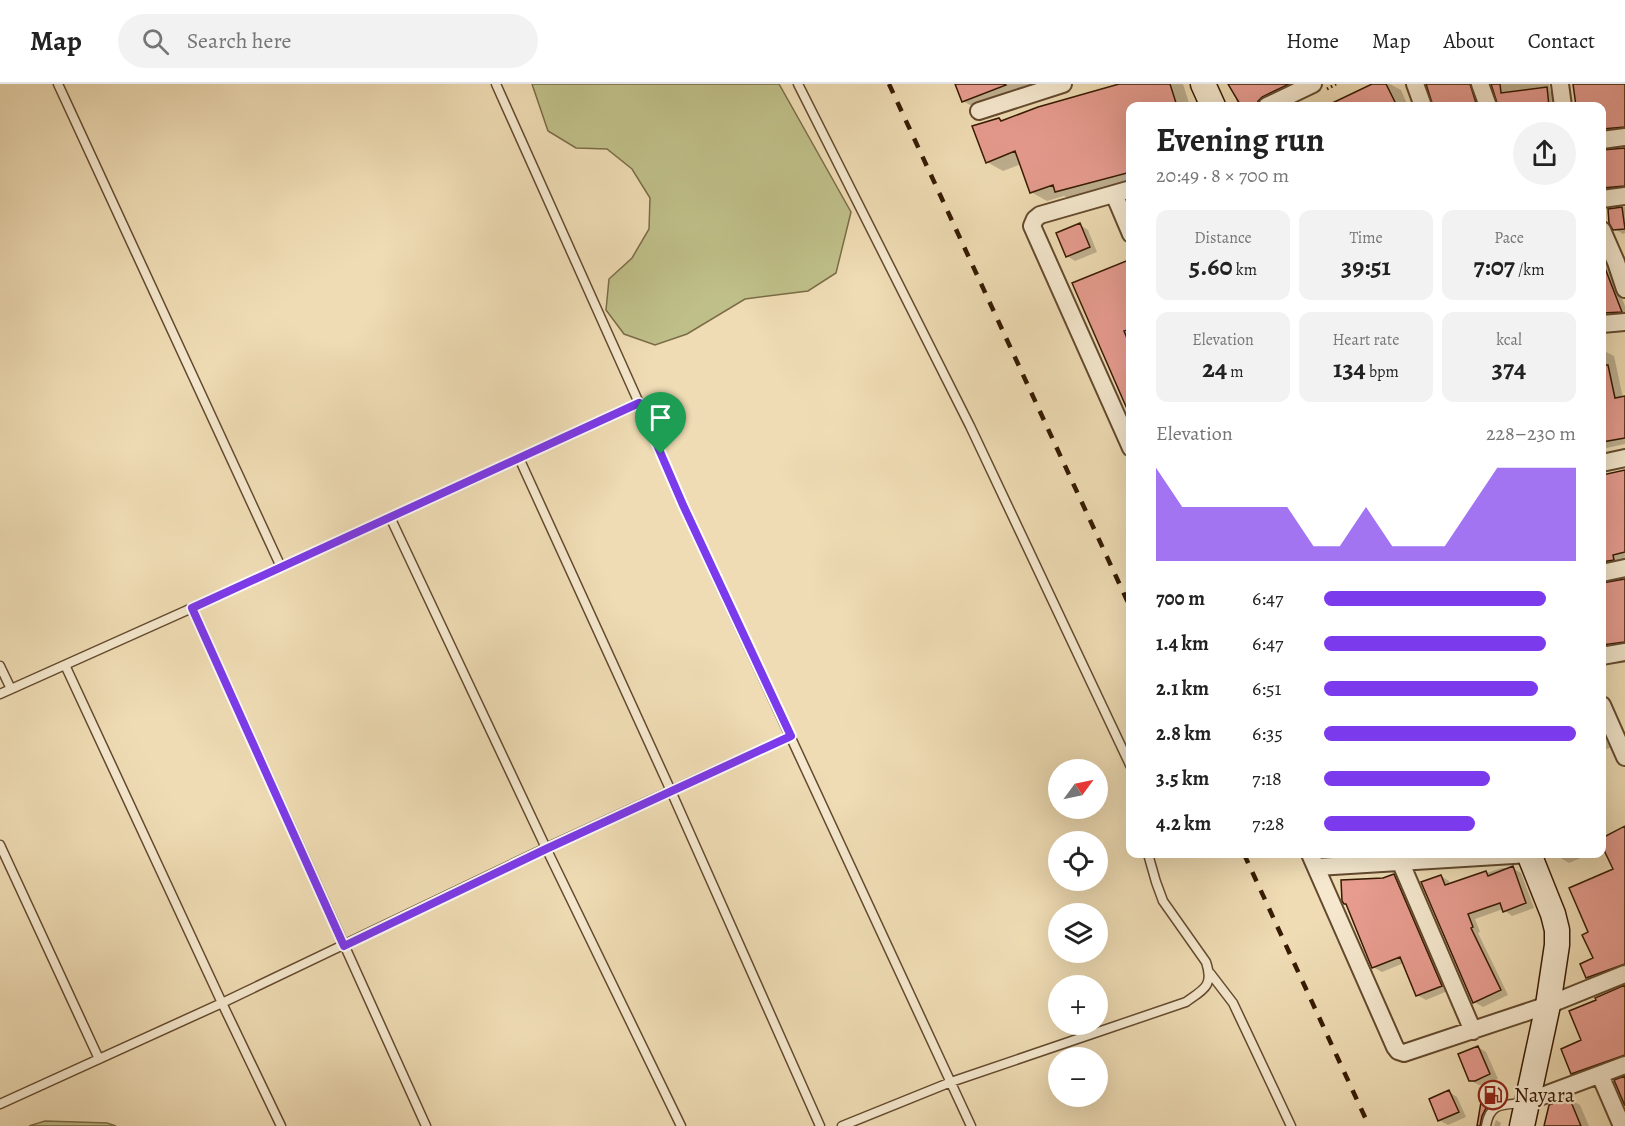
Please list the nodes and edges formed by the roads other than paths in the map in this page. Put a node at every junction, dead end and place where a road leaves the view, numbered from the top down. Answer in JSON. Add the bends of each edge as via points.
{"nodes":[{"id":1,"x":58,"y":84,"type":"edge"},
{"id":2,"x":496,"y":84,"type":"edge"},
{"id":3,"x":798,"y":84,"type":"edge"},
{"id":4,"x":1063,"y":84,"type":"edge"},
{"id":5,"x":1203,"y":84,"type":"edge"},
{"id":6,"x":1313,"y":84,"type":"edge"},
{"id":7,"x":1415,"y":84,"type":"edge"},
{"id":8,"x":1480,"y":84,"type":"edge"},
{"id":9,"x":1560,"y":84,"type":"edge"},
{"id":10,"x":1211,"y":102,"type":"edge"},
{"id":11,"x":1275,"y":102,"type":"edge"},
{"id":12,"x":1422,"y":102,"type":"edge"},
{"id":13,"x":1487,"y":102,"type":"edge"},
{"id":14,"x":1562,"y":102,"type":"edge"},
{"id":15,"x":979,"y":111,"type":"dead end"},
{"id":16,"x":1625,"y":137,"type":"edge"},
{"id":17,"x":1606,"y":139,"type":"edge"},
{"id":18,"x":1126,"y":190,"type":"edge"},
{"id":19,"x":1114,"y":194,"type":"junction"},
{"id":20,"x":1625,"y":196,"type":"edge"},
{"id":21,"x":1606,"y":198,"type":"edge"},
{"id":22,"x":1126,"y":222,"type":"edge"},
{"id":23,"x":1606,"y":238,"type":"edge"},
{"id":24,"x":1620,"y":261,"type":"edge"},
{"id":25,"x":1625,"y":289,"type":"edge"},
{"id":26,"x":1625,"y":322,"type":"edge"},
{"id":27,"x":1606,"y":324,"type":"edge"},
{"id":28,"x":639,"y":403,"type":"junction"},
{"id":29,"x":1125,"y":418,"type":"edge"},
{"id":30,"x":519,"y":458,"type":"junction"},
{"id":31,"x":1625,"y":458,"type":"edge"},
{"id":32,"x":1606,"y":462,"type":"edge"},
{"id":33,"x":390,"y":517,"type":"junction"},
{"id":34,"x":281,"y":567,"type":"junction"},
{"id":35,"x":1625,"y":568,"type":"edge"},
{"id":36,"x":1606,"y":572,"type":"edge"},
{"id":37,"x":192,"y":608,"type":"junction"},
{"id":38,"x":1625,"y":652,"type":"edge"},
{"id":39,"x":1606,"y":655,"type":"edge"},
{"id":40,"x":65,"y":665,"type":"junction"},
{"id":41,"x":0,"y":666,"type":"edge"},
{"id":42,"x":11,"y":689,"type":"junction"},
{"id":43,"x":0,"y":694,"type":"edge"},
{"id":44,"x":1606,"y":714,"type":"edge"},
{"id":45,"x":791,"y":736,"type":"junction"},
{"id":46,"x":1126,"y":756,"type":"edge"},
{"id":47,"x":1625,"y":758,"type":"edge"},
{"id":48,"x":671,"y":791,"type":"junction"},
{"id":49,"x":0,"y":845,"type":"edge"},
{"id":50,"x":546,"y":849,"type":"junction"},
{"id":51,"x":1149,"y":858,"type":"edge"},
{"id":52,"x":1399,"y":858,"type":"edge"},
{"id":53,"x":1531,"y":858,"type":"edge"},
{"id":54,"x":1314,"y":860,"type":"edge"},
{"id":55,"x":344,"y":946,"type":"junction"},
{"id":56,"x":1210,"y":973,"type":"junction"},
{"id":57,"x":1625,"y":974,"type":"edge"},
{"id":58,"x":222,"y":1003,"type":"junction"},
{"id":59,"x":1548,"y":1005,"type":"junction"},
{"id":60,"x":1473,"y":1031,"type":"junction"},
{"id":61,"x":99,"y":1059,"type":"junction"},
{"id":62,"x":1625,"y":1065,"type":"edge"},
{"id":63,"x":1600,"y":1075,"type":"junction"},
{"id":64,"x":951,"y":1082,"type":"junction"},
{"id":65,"x":1526,"y":1102,"type":"junction"},
{"id":66,"x":0,"y":1104,"type":"edge"},
{"id":67,"x":281,"y":1126,"type":"edge"},
{"id":68,"x":426,"y":1126,"type":"edge"},
{"id":69,"x":681,"y":1126,"type":"edge"},
{"id":70,"x":820,"y":1126,"type":"edge"},
{"id":71,"x":842,"y":1126,"type":"edge"},
{"id":72,"x":971,"y":1126,"type":"edge"},
{"id":73,"x":1291,"y":1126,"type":"edge"},
{"id":74,"x":1486,"y":1126,"type":"edge"},
{"id":75,"x":1522,"y":1126,"type":"edge"},
{"id":76,"x":1622,"y":1126,"type":"edge"}],
"edges":[{"from":1,"to":34,"type":"lane"},
{"from":2,"to":28,"type":"lane"},
{"from":3,"to":46,"type":"lane","via":[[970,426]]},
{"from":4,"to":15,"type":"street"},
{"from":5,"to":10,"type":"main road"},
{"from":6,"to":11,"type":"street"},
{"from":7,"to":12,"type":"street"},
{"from":8,"to":13,"type":"street"},
{"from":9,"to":14,"type":"street"},
{"from":16,"to":17,"type":"street"},
{"from":18,"to":19,"type":"street"},
{"from":19,"to":22,"type":"street"},
{"from":19,"to":29,"type":"street","via":[[1040,215],[1032,226]]},
{"from":20,"to":21,"type":"street"},
{"from":23,"to":24,"type":"street"},
{"from":24,"to":25,"type":"street"},
{"from":26,"to":27,"type":"street"},
{"from":28,"to":30,"type":"lane"},
{"from":28,"to":45,"type":"lane"},
{"from":30,"to":33,"type":"lane"},
{"from":30,"to":48,"type":"lane"},
{"from":31,"to":32,"type":"street"},
{"from":33,"to":34,"type":"lane"},
{"from":33,"to":50,"type":"lane"},
{"from":34,"to":37,"type":"lane"},
{"from":35,"to":36,"type":"street"},
{"from":37,"to":40,"type":"lane"},
{"from":37,"to":55,"type":"lane"},
{"from":38,"to":39,"type":"street"},
{"from":40,"to":42,"type":"lane"},
{"from":40,"to":58,"type":"lane"},
{"from":41,"to":42,"type":"lane"},
{"from":42,"to":43,"type":"lane"},
{"from":44,"to":47,"type":"street"},
{"from":45,"to":48,"type":"lane"},
{"from":45,"to":64,"type":"lane"},
{"from":48,"to":50,"type":"lane"},
{"from":48,"to":70,"type":"lane"},
{"from":49,"to":61,"type":"lane"},
{"from":50,"to":55,"type":"lane"},
{"from":50,"to":69,"type":"lane"},
{"from":51,"to":56,"type":"lane","via":[[1163,901]]},
{"from":52,"to":54,"type":"street"},
{"from":52,"to":60,"type":"street"},
{"from":53,"to":59,"type":"main road","via":[[1557,930]]},
{"from":54,"to":60,"type":"street","via":[[1398,1051],[1404,1053]]},
{"from":55,"to":58,"type":"lane"},
{"from":55,"to":68,"type":"lane"},
{"from":56,"to":64,"type":"lane","via":[[1206,987],[1186,1002]]},
{"from":56,"to":73,"type":"lane","via":[[1233,1004]]},
{"from":57,"to":59,"type":"street"},
{"from":58,"to":61,"type":"lane"},
{"from":58,"to":67,"type":"lane"},
{"from":59,"to":60,"type":"street"},
{"from":59,"to":65,"type":"main road"},
{"from":61,"to":66,"type":"lane"},
{"from":62,"to":63,"type":"street"},
{"from":63,"to":65,"type":"street"},
{"from":63,"to":76,"type":"street"},
{"from":64,"to":71,"type":"lane"},
{"from":64,"to":72,"type":"lane"},
{"from":65,"to":74,"type":"lane","via":[[1492,1108]]},
{"from":65,"to":75,"type":"main road"}]}
